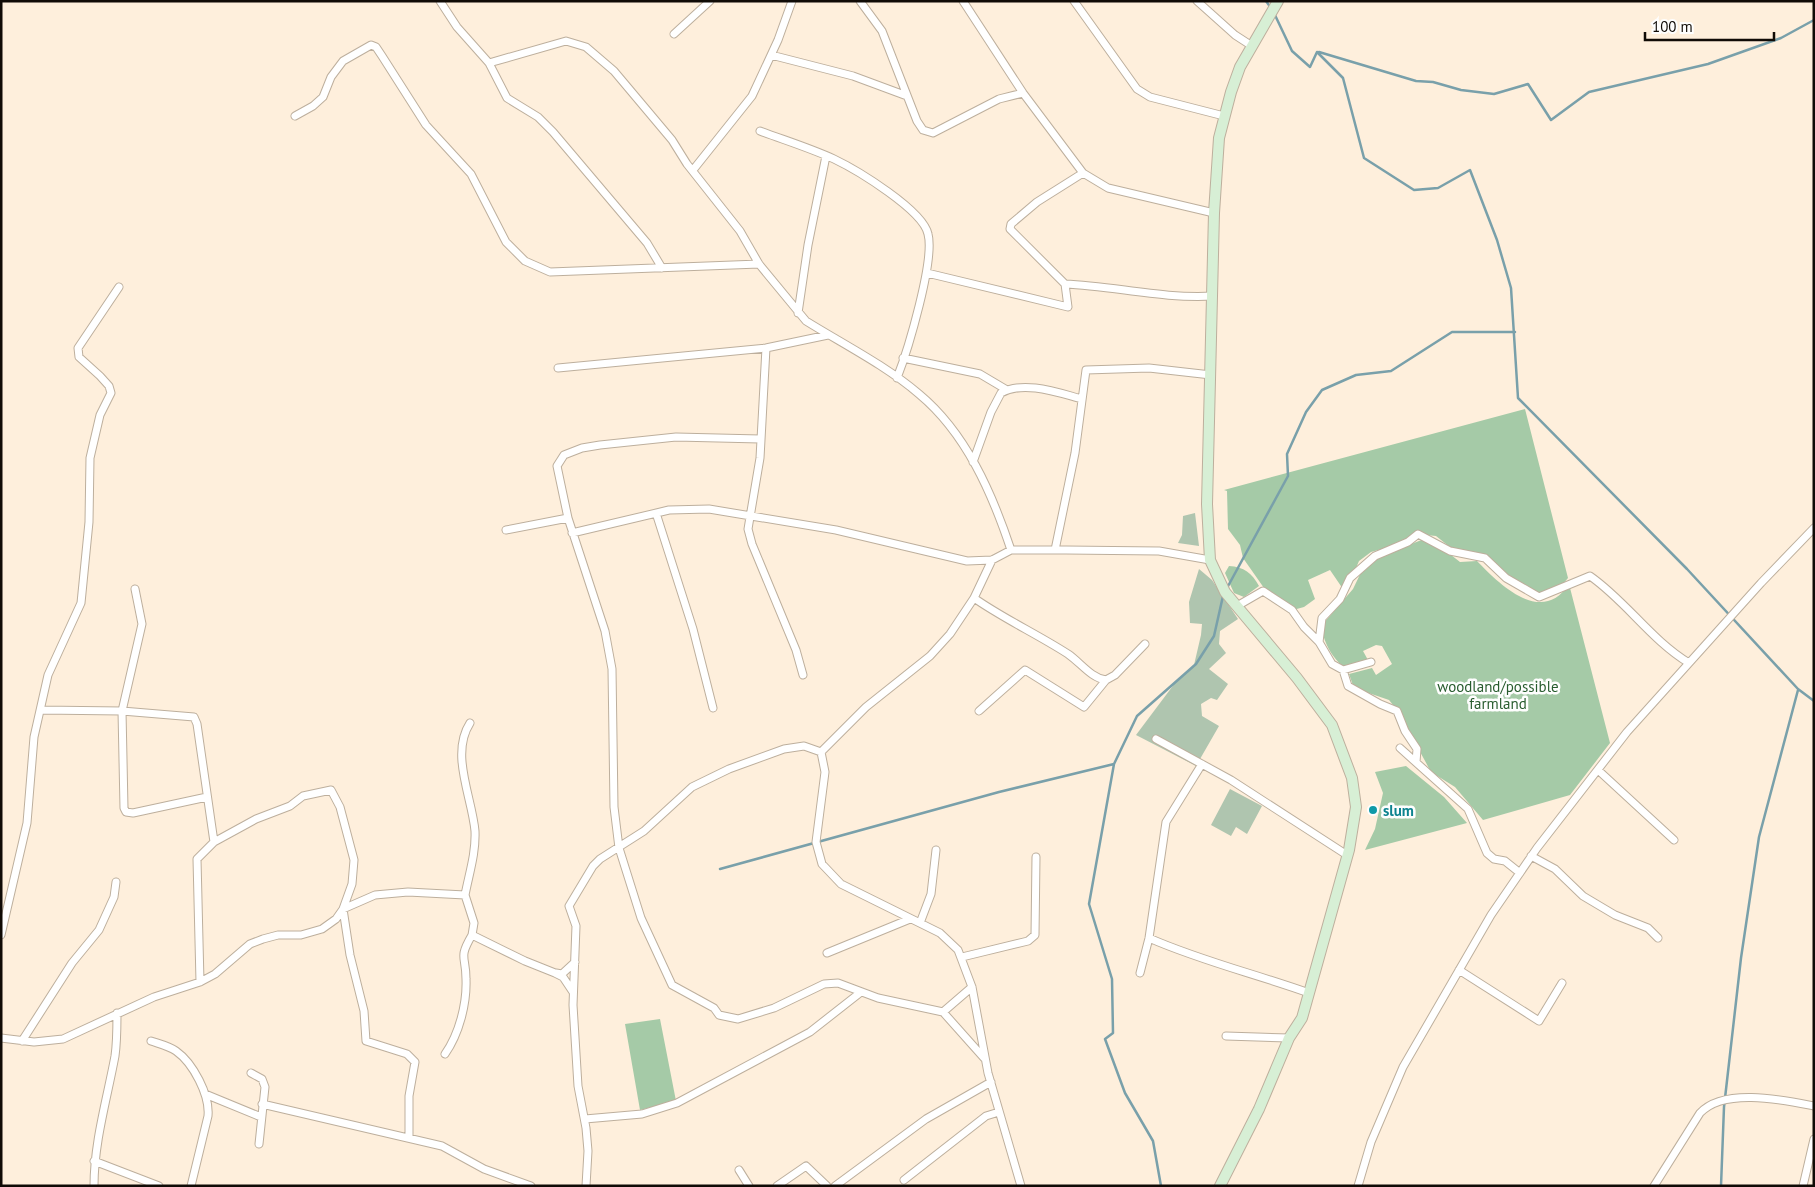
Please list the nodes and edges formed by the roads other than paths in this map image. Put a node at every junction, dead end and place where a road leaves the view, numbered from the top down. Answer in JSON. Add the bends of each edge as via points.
{"nodes":[{"id":1,"x":440,"y":1,"type":"edge"},
{"id":2,"x":710,"y":1,"type":"edge"},
{"id":3,"x":792,"y":1,"type":"edge"},
{"id":4,"x":860,"y":1,"type":"edge"},
{"id":5,"x":962,"y":1,"type":"edge"},
{"id":6,"x":1074,"y":1,"type":"edge"},
{"id":7,"x":1197,"y":1,"type":"edge"},
{"id":8,"x":1278,"y":1,"type":"edge"},
{"id":9,"x":674,"y":34,"type":"dead end"},
{"id":10,"x":1252,"y":46,"type":"junction"},
{"id":11,"x":771,"y":55,"type":"junction"},
{"id":12,"x":489,"y":63,"type":"junction"},
{"id":13,"x":1023,"y":93,"type":"junction"},
{"id":14,"x":907,"y":96,"type":"junction"},
{"id":15,"x":295,"y":116,"type":"dead end"},
{"id":16,"x":1224,"y":116,"type":"junction"},
{"id":17,"x":760,"y":131,"type":"dead end"},
{"id":18,"x":826,"y":156,"type":"junction"},
{"id":19,"x":693,"y":170,"type":"junction"},
{"id":20,"x":1083,"y":173,"type":"junction"},
{"id":21,"x":1214,"y":213,"type":"junction"},
{"id":22,"x":759,"y":264,"type":"junction"},
{"id":23,"x":662,"y":268,"type":"junction"},
{"id":24,"x":927,"y":273,"type":"junction"},
{"id":25,"x":1065,"y":284,"type":"junction"},
{"id":26,"x":119,"y":287,"type":"dead end"},
{"id":27,"x":1213,"y":296,"type":"junction"},
{"id":28,"x":798,"y":313,"type":"junction"},
{"id":29,"x":828,"y":335,"type":"junction"},
{"id":30,"x":766,"y":348,"type":"junction"},
{"id":31,"x":903,"y":358,"type":"junction"},
{"id":32,"x":558,"y":368,"type":"dead end"},
{"id":33,"x":1211,"y":375,"type":"junction"},
{"id":34,"x":897,"y":378,"type":"junction"},
{"id":35,"x":1007,"y":390,"type":"junction"},
{"id":36,"x":1082,"y":399,"type":"junction"},
{"id":37,"x":760,"y":439,"type":"junction"},
{"id":38,"x":973,"y":462,"type":"junction"},
{"id":39,"x":656,"y":512,"type":"junction"},
{"id":40,"x":750,"y":516,"type":"junction"},
{"id":41,"x":568,"y":518,"type":"junction"},
{"id":42,"x":1814,"y":528,"type":"edge"},
{"id":43,"x":506,"y":530,"type":"dead end"},
{"id":44,"x":572,"y":533,"type":"junction"},
{"id":45,"x":1011,"y":550,"type":"junction"},
{"id":46,"x":1055,"y":550,"type":"junction"},
{"id":47,"x":992,"y":560,"type":"junction"},
{"id":48,"x":1210,"y":560,"type":"junction"},
{"id":49,"x":135,"y":589,"type":"dead end"},
{"id":50,"x":974,"y":598,"type":"junction"},
{"id":51,"x":1237,"y":606,"type":"junction"},
{"id":52,"x":1319,"y":642,"type":"junction"},
{"id":53,"x":1145,"y":644,"type":"dead end"},
{"id":54,"x":1371,"y":662,"type":"dead end"},
{"id":55,"x":1689,"y":663,"type":"junction"},
{"id":56,"x":1343,"y":670,"type":"junction"},
{"id":57,"x":803,"y":675,"type":"dead end"},
{"id":58,"x":1106,"y":680,"type":"junction"},
{"id":59,"x":713,"y":708,"type":"dead end"},
{"id":60,"x":41,"y":710,"type":"junction"},
{"id":61,"x":122,"y":711,"type":"junction"},
{"id":62,"x":979,"y":711,"type":"dead end"},
{"id":63,"x":470,"y":723,"type":"dead end"},
{"id":64,"x":1156,"y":738,"type":"dead end"},
{"id":65,"x":1400,"y":748,"type":"dead end"},
{"id":66,"x":821,"y":752,"type":"junction"},
{"id":67,"x":1416,"y":762,"type":"junction"},
{"id":68,"x":1202,"y":764,"type":"junction"},
{"id":69,"x":1598,"y":770,"type":"junction"},
{"id":70,"x":207,"y":797,"type":"junction"},
{"id":71,"x":1674,"y":840,"type":"dead end"},
{"id":72,"x":214,"y":842,"type":"junction"},
{"id":73,"x":619,"y":848,"type":"junction"},
{"id":74,"x":936,"y":850,"type":"dead end"},
{"id":75,"x":1347,"y":855,"type":"junction"},
{"id":76,"x":1531,"y":856,"type":"junction"},
{"id":77,"x":1036,"y":857,"type":"dead end"},
{"id":78,"x":1520,"y":873,"type":"junction"},
{"id":79,"x":116,"y":882,"type":"dead end"},
{"id":80,"x":465,"y":896,"type":"junction"},
{"id":81,"x":343,"y":910,"type":"junction"},
{"id":82,"x":910,"y":919,"type":"junction"},
{"id":83,"x":920,"y":923,"type":"junction"},
{"id":84,"x":1,"y":935,"type":"edge"},
{"id":85,"x":472,"y":935,"type":"junction"},
{"id":86,"x":1149,"y":938,"type":"junction"},
{"id":87,"x":1658,"y":938,"type":"dead end"},
{"id":88,"x":827,"y":953,"type":"dead end"},
{"id":89,"x":962,"y":957,"type":"junction"},
{"id":90,"x":575,"y":962,"type":"junction"},
{"id":91,"x":1459,"y":970,"type":"junction"},
{"id":92,"x":555,"y":973,"type":"junction"},
{"id":93,"x":1140,"y":973,"type":"dead end"},
{"id":94,"x":200,"y":982,"type":"junction"},
{"id":95,"x":1562,"y":983,"type":"dead end"},
{"id":96,"x":972,"y":987,"type":"junction"},
{"id":97,"x":573,"y":992,"type":"junction"},
{"id":98,"x":861,"y":992,"type":"junction"},
{"id":99,"x":1309,"y":993,"type":"junction"},
{"id":100,"x":943,"y":1012,"type":"junction"},
{"id":101,"x":117,"y":1013,"type":"junction"},
{"id":102,"x":1226,"y":1036,"type":"dead end"},
{"id":103,"x":1,"y":1038,"type":"edge"},
{"id":104,"x":1289,"y":1038,"type":"junction"},
{"id":105,"x":22,"y":1041,"type":"junction"},
{"id":106,"x":151,"y":1041,"type":"dead end"},
{"id":107,"x":445,"y":1054,"type":"dead end"},
{"id":108,"x":984,"y":1058,"type":"junction"},
{"id":109,"x":251,"y":1073,"type":"dead end"},
{"id":110,"x":991,"y":1082,"type":"junction"},
{"id":111,"x":205,"y":1094,"type":"junction"},
{"id":112,"x":262,"y":1104,"type":"junction"},
{"id":113,"x":1814,"y":1106,"type":"edge"},
{"id":114,"x":999,"y":1112,"type":"junction"},
{"id":115,"x":261,"y":1117,"type":"junction"},
{"id":116,"x":585,"y":1119,"type":"junction"},
{"id":117,"x":410,"y":1138,"type":"junction"},
{"id":118,"x":1814,"y":1139,"type":"edge"},
{"id":119,"x":259,"y":1144,"type":"dead end"},
{"id":120,"x":94,"y":1161,"type":"junction"},
{"id":121,"x":739,"y":1170,"type":"dead end"},
{"id":122,"x":904,"y":1180,"type":"dead end"},
{"id":123,"x":94,"y":1186,"type":"edge"},
{"id":124,"x":159,"y":1186,"type":"edge"},
{"id":125,"x":190,"y":1186,"type":"edge"},
{"id":126,"x":531,"y":1186,"type":"edge"},
{"id":127,"x":586,"y":1186,"type":"edge"},
{"id":128,"x":750,"y":1186,"type":"edge"},
{"id":129,"x":777,"y":1186,"type":"edge"},
{"id":130,"x":827,"y":1186,"type":"edge"},
{"id":131,"x":835,"y":1186,"type":"edge"},
{"id":132,"x":1021,"y":1186,"type":"edge"},
{"id":133,"x":1220,"y":1186,"type":"edge"},
{"id":134,"x":1358,"y":1186,"type":"edge"},
{"id":135,"x":1654,"y":1186,"type":"edge"},
{"id":136,"x":1803,"y":1186,"type":"edge"}],
"edges":[{"from":1,"to":12,"type":"street","via":[[457,27]]},
{"from":2,"to":9,"type":"street"},
{"from":3,"to":11,"type":"street"},
{"from":4,"to":14,"type":"street","via":[[882,31]]},
{"from":5,"to":13,"type":"street"},
{"from":6,"to":16,"type":"street","via":[[1137,90],[1150,97]]},
{"from":7,"to":10,"type":"street"},
{"from":8,"to":10,"type":"main road"},
{"from":10,"to":16,"type":"main road","via":[[1240,67]]},
{"from":11,"to":14,"type":"street","via":[[854,76]]},
{"from":11,"to":19,"type":"street","via":[[752,96]]},
{"from":12,"to":19,"type":"street","via":[[566,41],[586,47],[614,71]]},
{"from":12,"to":23,"type":"street","via":[[507,98],[538,117],[553,132],[647,243]]},
{"from":13,"to":14,"type":"street","via":[[999,99],[933,133],[923,130]]},
{"from":13,"to":20,"type":"street"},
{"from":15,"to":23,"type":"street","via":[[323,97],[331,77],[343,61],[371,45],[382,56],[426,125],[471,174],[506,242],[524,261],[550,272]]},
{"from":16,"to":21,"type":"main road","via":[[1219,138]]},
{"from":17,"to":18,"type":"street"},
{"from":18,"to":24,"type":"street","via":[[874,182],[923,223],[928,233],[930,255]]},
{"from":18,"to":28,"type":"street"},
{"from":19,"to":22,"type":"street","via":[[740,231]]},
{"from":20,"to":21,"type":"street","via":[[1108,188]]},
{"from":20,"to":25,"type":"street","via":[[1037,202],[1011,224],[1010,229]]},
{"from":21,"to":27,"type":"main road"},
{"from":22,"to":23,"type":"street"},
{"from":22,"to":28,"type":"street"},
{"from":24,"to":25,"type":"street","via":[[1068,307]]},
{"from":24,"to":31,"type":"street"},
{"from":25,"to":27,"type":"street","via":[[1099,285],[1177,297]]},
{"from":26,"to":60,"type":"street","via":[[78,348],[79,357],[109,386],[110,393],[100,415],[90,458],[89,522],[81,603],[48,675]]},
{"from":27,"to":33,"type":"main road"},
{"from":28,"to":29,"type":"street"},
{"from":29,"to":30,"type":"street"},
{"from":29,"to":34,"type":"street"},
{"from":30,"to":32,"type":"street"},
{"from":30,"to":37,"type":"street"},
{"from":31,"to":34,"type":"street"},
{"from":31,"to":35,"type":"street","via":[[980,374]]},
{"from":33,"to":36,"type":"street","via":[[1149,368],[1089,369],[1085,374]]},
{"from":33,"to":48,"type":"main road","via":[[1207,504]]},
{"from":34,"to":38,"type":"street","via":[[937,411],[953,429]]},
{"from":35,"to":36,"type":"street","via":[[1041,389]]},
{"from":35,"to":38,"type":"street","via":[[991,412]]},
{"from":36,"to":46,"type":"street"},
{"from":37,"to":40,"type":"street"},
{"from":37,"to":41,"type":"street","via":[[676,437],[600,445],[564,455],[558,466]]},
{"from":38,"to":45,"type":"street","via":[[995,504]]},
{"from":39,"to":40,"type":"street","via":[[709,509]]},
{"from":39,"to":44,"type":"street"},
{"from":39,"to":59,"type":"street","via":[[693,629]]},
{"from":40,"to":47,"type":"street","via":[[836,530],[948,558]]},
{"from":40,"to":57,"type":"street","via":[[748,529],[752,544],[796,650]]},
{"from":41,"to":43,"type":"street"},
{"from":41,"to":44,"type":"street"},
{"from":42,"to":55,"type":"street"},
{"from":44,"to":73,"type":"street","via":[[605,631],[612,669],[614,806]]},
{"from":45,"to":46,"type":"street"},
{"from":45,"to":47,"type":"street"},
{"from":46,"to":48,"type":"street","via":[[1160,551]]},
{"from":47,"to":50,"type":"street"},
{"from":48,"to":51,"type":"main road","via":[[1225,592]]},
{"from":49,"to":61,"type":"street","via":[[142,624]]},
{"from":50,"to":58,"type":"street","via":[[1068,654],[1099,679]]},
{"from":50,"to":66,"type":"street","via":[[950,634],[930,656],[866,707]]},
{"from":51,"to":52,"type":"street","via":[[1263,591],[1292,610]]},
{"from":51,"to":75,"type":"main road","via":[[1297,678],[1332,725],[1341,745],[1352,778],[1356,807]]},
{"from":52,"to":55,"type":"street","via":[[1322,618],[1340,599],[1350,578],[1375,556],[1408,542],[1418,534],[1450,551],[1485,558],[1506,578],[1539,597],[1590,576],[1609,589],[1670,652]]},
{"from":52,"to":56,"type":"street","via":[[1332,664]]},
{"from":53,"to":58,"type":"street"},
{"from":54,"to":56,"type":"street"},
{"from":55,"to":69,"type":"street","via":[[1627,732]]},
{"from":56,"to":67,"type":"street","via":[[1348,686],[1397,711],[1416,749]]},
{"from":58,"to":62,"type":"street","via":[[1084,707],[1025,670]]},
{"from":60,"to":61,"type":"street"},
{"from":60,"to":84,"type":"street","via":[[30,766],[27,823]]},
{"from":61,"to":70,"type":"street","via":[[194,717]]},
{"from":61,"to":70,"type":"street","via":[[126,812]]},
{"from":63,"to":80,"type":"street","via":[[464,737],[463,762],[464,780],[472,806],[474,853]]},
{"from":64,"to":68,"type":"street"},
{"from":65,"to":67,"type":"street"},
{"from":66,"to":73,"type":"street","via":[[804,746],[729,769],[692,787],[664,815]]},
{"from":66,"to":82,"type":"street","via":[[825,772],[816,842],[822,864],[841,884]]},
{"from":67,"to":78,"type":"street","via":[[1468,809],[1487,854],[1505,861]]},
{"from":68,"to":75,"type":"street"},
{"from":68,"to":86,"type":"street","via":[[1166,822]]},
{"from":69,"to":71,"type":"street"},
{"from":69,"to":76,"type":"street"},
{"from":70,"to":72,"type":"street"},
{"from":72,"to":81,"type":"street","via":[[256,819],[290,806],[303,796],[331,790],[340,808],[354,860],[352,884]]},
{"from":72,"to":94,"type":"street","via":[[197,860]]},
{"from":73,"to":90,"type":"street","via":[[593,866],[568,906],[576,926]]},
{"from":73,"to":98,"type":"street","via":[[641,918],[669,981],[675,988],[714,1008],[719,1015],[738,1019],[753,1015],[824,984],[838,983]]},
{"from":74,"to":83,"type":"street","via":[[929,900]]},
{"from":75,"to":99,"type":"main road"},
{"from":76,"to":78,"type":"street"},
{"from":76,"to":87,"type":"street","via":[[1555,869],[1583,896],[1648,928]]},
{"from":77,"to":89,"type":"street","via":[[1035,935],[1028,941]]},
{"from":78,"to":91,"type":"street"},
{"from":79,"to":105,"type":"street","via":[[114,898],[99,930],[72,963]]},
{"from":80,"to":81,"type":"street","via":[[390,892],[375,895]]},
{"from":80,"to":85,"type":"street","via":[[474,923]]},
{"from":81,"to":94,"type":"street","via":[[322,929],[278,935],[250,944],[215,974]]},
{"from":81,"to":117,"type":"street","via":[[364,1011],[366,1041],[407,1054],[415,1062],[410,1096]]},
{"from":82,"to":83,"type":"street"},
{"from":82,"to":88,"type":"street"},
{"from":83,"to":89,"type":"street","via":[[952,942]]},
{"from":85,"to":92,"type":"street"},
{"from":85,"to":107,"type":"street","via":[[463,951],[466,979],[457,1030]]},
{"from":86,"to":93,"type":"street"},
{"from":86,"to":99,"type":"street","via":[[1186,954],[1253,972]]},
{"from":89,"to":96,"type":"street"},
{"from":90,"to":92,"type":"street","via":[[562,974]]},
{"from":90,"to":97,"type":"street"},
{"from":91,"to":95,"type":"street","via":[[1539,1021]]},
{"from":91,"to":134,"type":"street","via":[[1403,1067],[1374,1134]]},
{"from":92,"to":97,"type":"street"},
{"from":94,"to":101,"type":"street"},
{"from":96,"to":100,"type":"street"},
{"from":96,"to":108,"type":"street"},
{"from":97,"to":116,"type":"street","via":[[578,1086]]},
{"from":98,"to":100,"type":"street"},
{"from":98,"to":116,"type":"street","via":[[810,1032],[677,1103],[642,1114]]},
{"from":99,"to":104,"type":"main road","via":[[1302,1018]]},
{"from":100,"to":108,"type":"street"},
{"from":101,"to":105,"type":"street","via":[[64,1039]]},
{"from":101,"to":120,"type":"street","via":[[115,1054]]},
{"from":102,"to":104,"type":"street"},
{"from":103,"to":105,"type":"street"},
{"from":104,"to":133,"type":"main road"},
{"from":106,"to":111,"type":"street","via":[[171,1048],[188,1061]]},
{"from":108,"to":110,"type":"street"},
{"from":109,"to":112,"type":"street","via":[[264,1082]]},
{"from":110,"to":114,"type":"street"},
{"from":110,"to":131,"type":"street","via":[[926,1118]]},
{"from":111,"to":115,"type":"street"},
{"from":111,"to":125,"type":"street","via":[[208,1116]]},
{"from":112,"to":115,"type":"street"},
{"from":112,"to":117,"type":"street"},
{"from":113,"to":135,"type":"street","via":[[1777,1098],[1726,1099],[1710,1105],[1700,1114]]},
{"from":114,"to":122,"type":"street","via":[[986,1116]]},
{"from":114,"to":132,"type":"street"},
{"from":115,"to":119,"type":"street"},
{"from":116,"to":127,"type":"street","via":[[588,1150]]},
{"from":117,"to":126,"type":"street","via":[[442,1146],[484,1169]]},
{"from":118,"to":136,"type":"street"},
{"from":120,"to":123,"type":"street"},
{"from":120,"to":124,"type":"street"},
{"from":121,"to":128,"type":"street"},
{"from":129,"to":130,"type":"street","via":[[806,1166]]}]}
